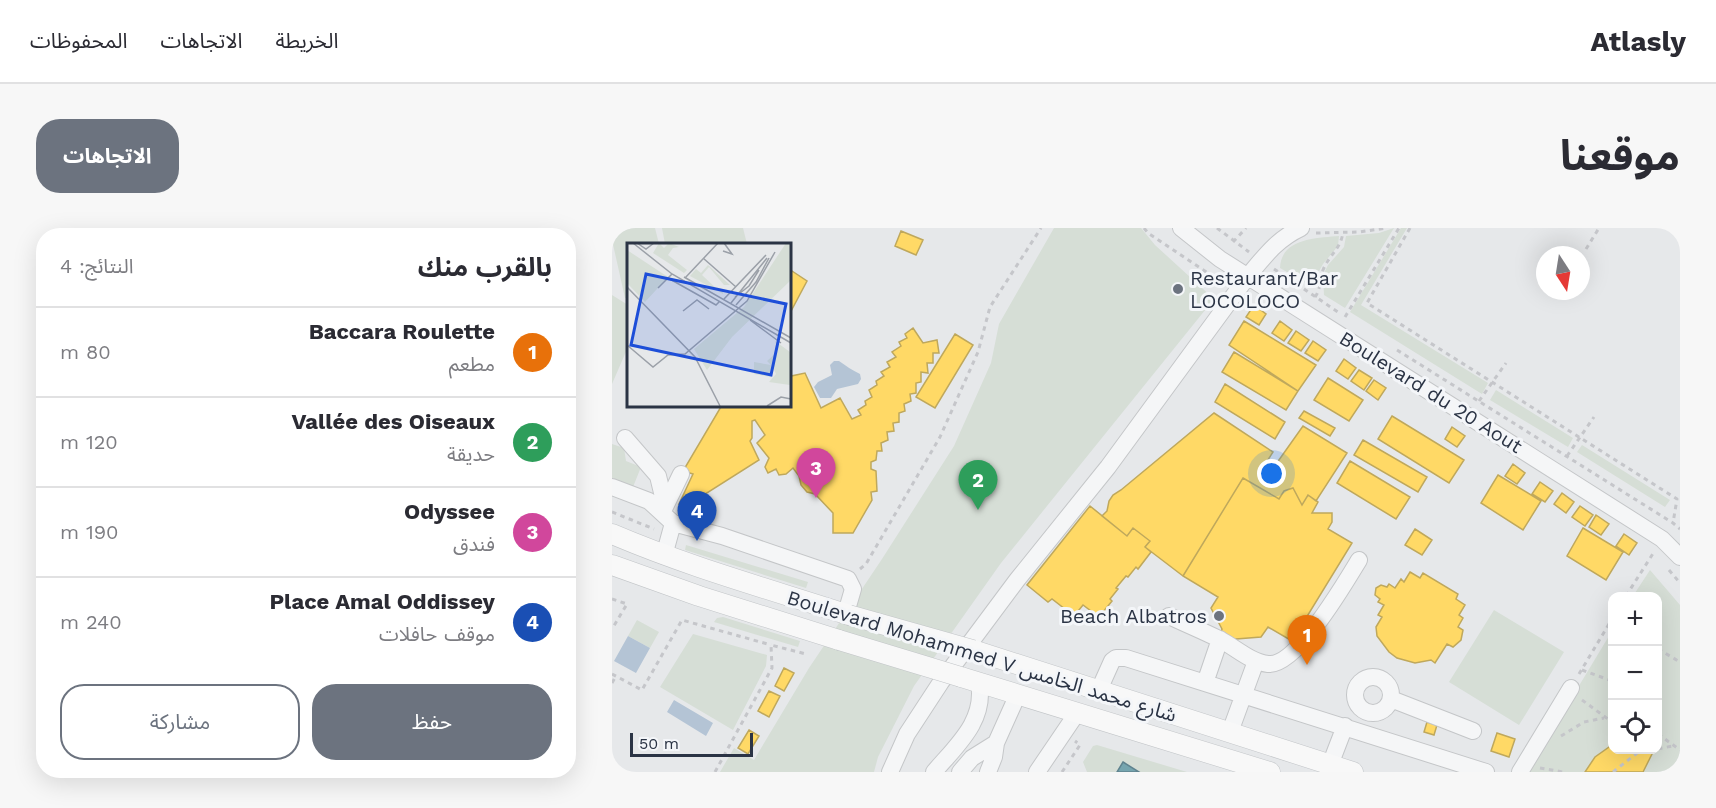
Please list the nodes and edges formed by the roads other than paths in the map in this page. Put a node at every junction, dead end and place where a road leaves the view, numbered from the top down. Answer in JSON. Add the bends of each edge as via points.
{"nodes":[{"id":1,"x":1181,"y":228,"type":"edge"},
{"id":2,"x":1307,"y":231,"type":"edge"},
{"id":3,"x":1248,"y":276,"type":"junction"},
{"id":4,"x":625,"y":438,"type":"dead end"},
{"id":5,"x":681,"y":474,"type":"dead end"},
{"id":6,"x":612,"y":487,"type":"edge"},
{"id":7,"x":667,"y":513,"type":"junction"},
{"id":8,"x":612,"y":534,"type":"edge"},
{"id":9,"x":664,"y":556,"type":"junction"},
{"id":10,"x":1680,"y":557,"type":"edge"},
{"id":11,"x":1359,"y":560,"type":"dead end"},
{"id":12,"x":612,"y":565,"type":"edge"},
{"id":13,"x":848,"y":614,"type":"junction"},
{"id":14,"x":1169,"y":616,"type":"dead end"},
{"id":15,"x":1220,"y":639,"type":"junction"},
{"id":16,"x":1256,"y":661,"type":"junction"},
{"id":17,"x":970,"y":680,"type":"junction"},
{"id":18,"x":1205,"y":683,"type":"junction"},
{"id":19,"x":1570,"y":688,"type":"road end"},
{"id":20,"x":1099,"y":690,"type":"junction"},
{"id":21,"x":1018,"y":694,"type":"junction"},
{"id":22,"x":1244,"y":695,"type":"junction"},
{"id":23,"x":1391,"y":699,"type":"junction"},
{"id":24,"x":1366,"y":711,"type":"junction"},
{"id":25,"x":1077,"y":713,"type":"junction"},
{"id":26,"x":1352,"y":729,"type":"junction"},
{"id":27,"x":1473,"y":731,"type":"dead end"},
{"id":28,"x":1230,"y":732,"type":"junction"},
{"id":29,"x":996,"y":742,"type":"junction"},
{"id":30,"x":1330,"y":765,"type":"junction"},
{"id":31,"x":1522,"y":769,"type":"edge"},
{"id":32,"x":890,"y":772,"type":"edge"},
{"id":33,"x":934,"y":772,"type":"edge"},
{"id":34,"x":960,"y":772,"type":"edge"},
{"id":35,"x":988,"y":772,"type":"edge"},
{"id":36,"x":1036,"y":772,"type":"edge"},
{"id":37,"x":1270,"y":772,"type":"edge"},
{"id":38,"x":1353,"y":772,"type":"edge"},
{"id":39,"x":1486,"y":772,"type":"edge"}],
"edges":[{"from":1,"to":3,"type":"street","name":"Boulevard du 20 Aout"},
{"from":2,"to":3,"type":"street","via":[[1280,239],[1268,265]]},
{"from":3,"to":10,"type":"street","name":"Boulevard du 20 Aout","via":[[1662,539]]},
{"from":3,"to":32,"type":"street","via":[[1108,467],[941,682],[907,734]]},
{"from":4,"to":7,"type":"street","via":[[658,476]]},
{"from":5,"to":7,"type":"street"},
{"from":6,"to":7,"type":"street","via":[[649,501]]},
{"from":7,"to":9,"type":"street"},
{"from":7,"to":13,"type":"street","via":[[848,579],[854,589]]},
{"from":8,"to":9,"type":"main road","name":"Boulevard Mohammed V شارع محمد الخامس"},
{"from":9,"to":13,"type":"main road","name":"Boulevard Mohammed V شارع محمد الخامس"},
{"from":11,"to":16,"type":"street","via":[[1290,656],[1270,664]]},
{"from":12,"to":17,"type":"main road","name":"Boulevard Mohammed V شارع محمد الخامس","bridge":true},
{"from":13,"to":20,"type":"main road","name":"Boulevard Mohammed V شارع محمد الخامس","bridge":true},
{"from":14,"to":15,"type":"street"},
{"from":15,"to":16,"type":"street"},
{"from":15,"to":18,"type":"street"},
{"from":16,"to":22,"type":"street"},
{"from":17,"to":21,"type":"main road","name":"Boulevard Mohammed V شارع محمد الخامس"},
{"from":17,"to":33,"type":"street","via":[[981,693],[980,707],[969,731]]},
{"from":18,"to":20,"type":"street","via":[[1121,657],[1112,661]]},
{"from":18,"to":22,"type":"street"},
{"from":19,"to":31,"type":"street"},
{"from":20,"to":28,"type":"main road","name":"Boulevard Mohammed V شارع محمد الخامس"},
{"from":21,"to":25,"type":"main road","name":"Boulevard Mohammed V شارع محمد الخامس"},
{"from":21,"to":29,"type":"street"},
{"from":22,"to":26,"type":"street"},
{"from":22,"to":28,"type":"street"},
{"from":23,"to":24,"type":"street","via":[[1378,712]]},
{"from":23,"to":24,"type":"street","via":[[1386,682],[1368,678],[1359,686],[1356,697]]},
{"from":23,"to":27,"type":"street"},
{"from":24,"to":26,"type":"street"},
{"from":25,"to":36,"type":"street"},
{"from":25,"to":37,"type":"main road","name":"Boulevard Mohammed V شارع محمد الخامس"},
{"from":26,"to":30,"type":"street"},
{"from":26,"to":39,"type":"street"},
{"from":28,"to":30,"type":"main road","name":"Boulevard Mohammed V شارع محمد الخامس"},
{"from":29,"to":34,"type":"street","via":[[972,758]]},
{"from":29,"to":35,"type":"street"},
{"from":30,"to":38,"type":"main road","name":"Boulevard Mohammed V شارع محمد الخامس"}]}
